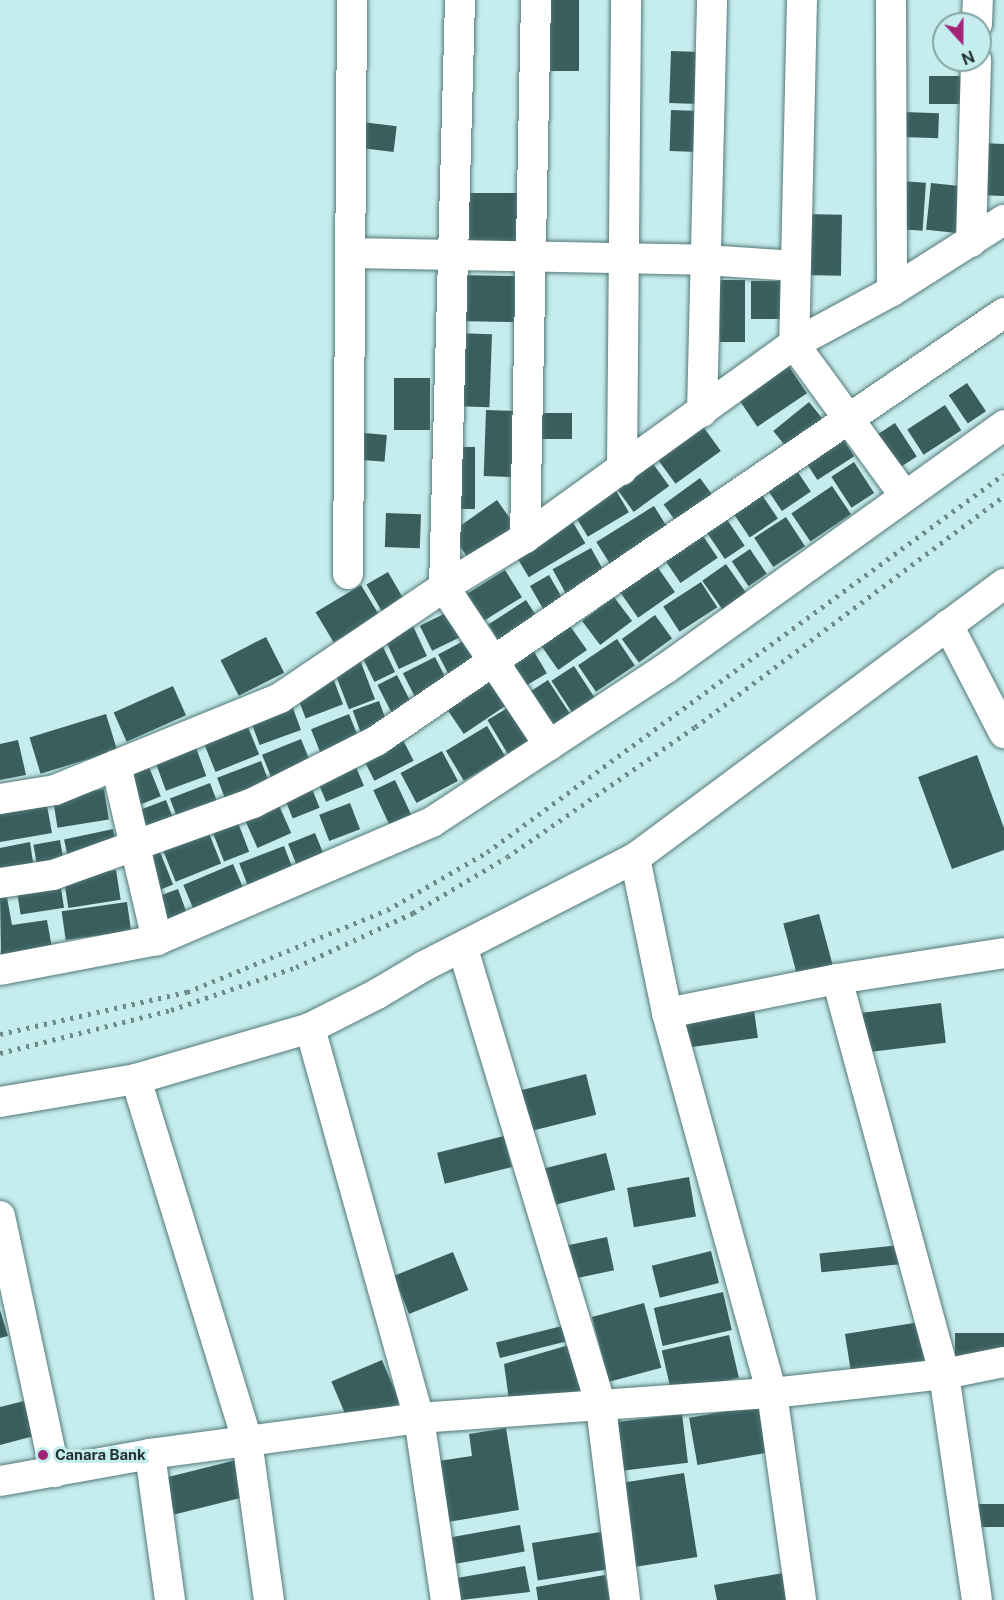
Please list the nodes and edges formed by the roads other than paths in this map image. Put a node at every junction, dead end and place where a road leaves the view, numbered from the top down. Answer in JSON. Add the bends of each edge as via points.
{"nodes":[{"id":1,"x":352,"y":0,"type":"edge"},
{"id":2,"x":460,"y":0,"type":"edge"},
{"id":3,"x":536,"y":0,"type":"edge"},
{"id":4,"x":626,"y":0,"type":"edge"},
{"id":5,"x":712,"y":0,"type":"edge"},
{"id":6,"x":802,"y":0,"type":"edge"},
{"id":7,"x":891,"y":0,"type":"edge"},
{"id":8,"x":976,"y":72,"type":"edge"},
{"id":9,"x":1004,"y":220,"type":"edge"},
{"id":10,"x":971,"y":242,"type":"junction"},
{"id":11,"x":350,"y":253,"type":"junction"},
{"id":12,"x":453,"y":257,"type":"junction"},
{"id":13,"x":531,"y":259,"type":"junction"},
{"id":14,"x":624,"y":260,"type":"junction"},
{"id":15,"x":705,"y":260,"type":"junction"},
{"id":16,"x":796,"y":266,"type":"junction"},
{"id":17,"x":892,"y":291,"type":"junction"},
{"id":18,"x":1004,"y":313,"type":"edge"},
{"id":19,"x":794,"y":344,"type":"junction"},
{"id":20,"x":702,"y":412,"type":"junction"},
{"id":21,"x":846,"y":418,"type":"junction"},
{"id":22,"x":1004,"y":425,"type":"edge"},
{"id":23,"x":622,"y":470,"type":"junction"},
{"id":24,"x":904,"y":496,"type":"junction"},
{"id":25,"x":525,"y":538,"type":"junction"},
{"id":26,"x":348,"y":574,"type":"dead end"},
{"id":27,"x":1004,"y":584,"type":"edge"},
{"id":28,"x":444,"y":587,"type":"junction"},
{"id":29,"x":948,"y":625,"type":"junction"},
{"id":30,"x":496,"y":661,"type":"junction"},
{"id":31,"x":1004,"y":733,"type":"edge"},
{"id":32,"x":549,"y":745,"type":"junction"},
{"id":33,"x":116,"y":765,"type":"junction"},
{"id":34,"x":0,"y":799,"type":"edge"},
{"id":35,"x":133,"y":846,"type":"junction"},
{"id":36,"x":635,"y":858,"type":"junction"},
{"id":37,"x":0,"y":884,"type":"edge"},
{"id":38,"x":157,"y":940,"type":"junction"},
{"id":39,"x":463,"y":949,"type":"junction"},
{"id":40,"x":1004,"y":953,"type":"edge"},
{"id":41,"x":0,"y":970,"type":"edge"},
{"id":42,"x":837,"y":979,"type":"junction"},
{"id":43,"x":667,"y":1013,"type":"junction"},
{"id":44,"x":310,"y":1028,"type":"junction"},
{"id":45,"x":136,"y":1079,"type":"junction"},
{"id":46,"x":0,"y":1102,"type":"edge"},
{"id":47,"x":0,"y":1216,"type":"edge"},
{"id":48,"x":1004,"y":1362,"type":"edge"},
{"id":49,"x":944,"y":1374,"type":"junction"},
{"id":50,"x":772,"y":1393,"type":"junction"},
{"id":51,"x":601,"y":1407,"type":"junction"},
{"id":52,"x":419,"y":1418,"type":"junction"},
{"id":53,"x":247,"y":1440,"type":"junction"},
{"id":54,"x":150,"y":1454,"type":"junction"},
{"id":55,"x":55,"y":1472,"type":"junction"},
{"id":56,"x":0,"y":1481,"type":"edge"},
{"id":57,"x":170,"y":1600,"type":"edge"},
{"id":58,"x":269,"y":1600,"type":"edge"},
{"id":59,"x":446,"y":1600,"type":"edge"},
{"id":60,"x":625,"y":1600,"type":"edge"},
{"id":61,"x":801,"y":1600,"type":"edge"},
{"id":62,"x":977,"y":1600,"type":"edge"}],
"edges":[{"from":1,"to":11,"type":"street"},
{"from":2,"to":12,"type":"street"},
{"from":3,"to":13,"type":"street"},
{"from":4,"to":14,"type":"street"},
{"from":5,"to":15,"type":"street"},
{"from":6,"to":16,"type":"street"},
{"from":7,"to":17,"type":"street"},
{"from":8,"to":10,"type":"street"},
{"from":9,"to":10,"type":"street"},
{"from":10,"to":17,"type":"street"},
{"from":11,"to":12,"type":"street"},
{"from":11,"to":26,"type":"street"},
{"from":12,"to":13,"type":"street"},
{"from":12,"to":28,"type":"street"},
{"from":13,"to":14,"type":"street"},
{"from":13,"to":25,"type":"street"},
{"from":14,"to":15,"type":"street"},
{"from":14,"to":23,"type":"street"},
{"from":15,"to":16,"type":"street"},
{"from":15,"to":20,"type":"street"},
{"from":16,"to":19,"type":"street"},
{"from":17,"to":19,"type":"street"},
{"from":18,"to":21,"type":"street"},
{"from":19,"to":20,"type":"street"},
{"from":19,"to":21,"type":"street"},
{"from":20,"to":23,"type":"street"},
{"from":21,"to":24,"type":"street"},
{"from":21,"to":30,"type":"street"},
{"from":22,"to":24,"type":"street"},
{"from":23,"to":25,"type":"street"},
{"from":24,"to":32,"type":"street","via":[[665,669]]},
{"from":25,"to":28,"type":"street"},
{"from":27,"to":29,"type":"street"},
{"from":28,"to":30,"type":"street"},
{"from":28,"to":33,"type":"street","via":[[280,698]]},
{"from":29,"to":31,"type":"street"},
{"from":29,"to":36,"type":"street"},
{"from":30,"to":32,"type":"street"},
{"from":30,"to":35,"type":"street","via":[[376,741],[253,803]]},
{"from":32,"to":38,"type":"street","via":[[432,822]]},
{"from":33,"to":34,"type":"street","via":[[55,790]]},
{"from":33,"to":35,"type":"street"},
{"from":35,"to":37,"type":"street","via":[[53,875]]},
{"from":35,"to":38,"type":"street"},
{"from":36,"to":39,"type":"street"},
{"from":36,"to":43,"type":"street"},
{"from":38,"to":41,"type":"street"},
{"from":39,"to":44,"type":"street"},
{"from":39,"to":51,"type":"street"},
{"from":40,"to":42,"type":"street"},
{"from":42,"to":43,"type":"street"},
{"from":42,"to":49,"type":"street"},
{"from":43,"to":50,"type":"street"},
{"from":44,"to":45,"type":"street"},
{"from":44,"to":52,"type":"street"},
{"from":45,"to":46,"type":"street"},
{"from":45,"to":53,"type":"street"},
{"from":47,"to":55,"type":"street"},
{"from":48,"to":49,"type":"street"},
{"from":49,"to":50,"type":"street"},
{"from":49,"to":62,"type":"street"},
{"from":50,"to":51,"type":"street"},
{"from":50,"to":61,"type":"street"},
{"from":51,"to":52,"type":"street"},
{"from":51,"to":60,"type":"street"},
{"from":52,"to":53,"type":"street"},
{"from":52,"to":59,"type":"street"},
{"from":53,"to":54,"type":"street"},
{"from":53,"to":58,"type":"street"},
{"from":54,"to":55,"type":"street"},
{"from":54,"to":57,"type":"street"},
{"from":55,"to":56,"type":"street"}]}
